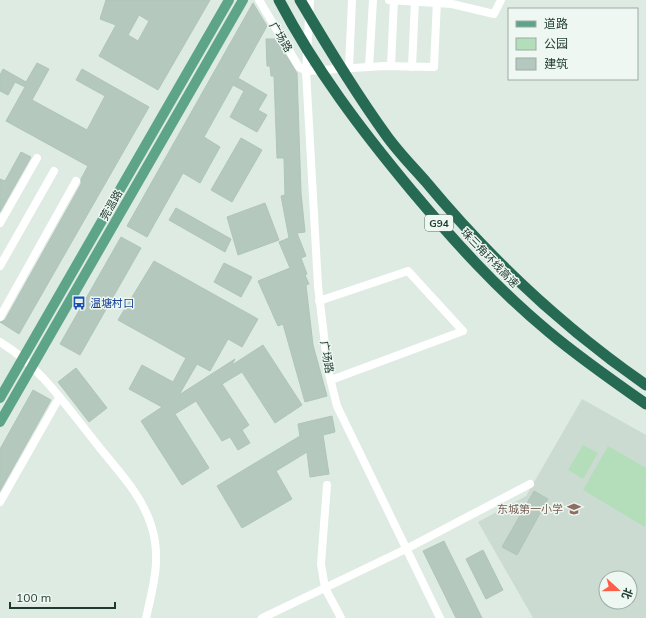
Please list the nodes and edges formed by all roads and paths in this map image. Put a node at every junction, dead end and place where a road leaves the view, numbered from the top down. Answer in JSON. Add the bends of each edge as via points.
{"nodes":[{"id":1,"x":229,"y":0,"type":"edge"},
{"id":2,"x":243,"y":0,"type":"edge"},
{"id":3,"x":259,"y":0,"type":"edge"},
{"id":4,"x":265,"y":0,"type":"edge"},
{"id":5,"x":279,"y":0,"type":"edge"},
{"id":6,"x":300,"y":0,"type":"edge"},
{"id":7,"x":310,"y":0,"type":"edge"},
{"id":8,"x":352,"y":0,"type":"edge"},
{"id":9,"x":373,"y":0,"type":"edge"},
{"id":10,"x":389,"y":0,"type":"edge"},
{"id":11,"x":394,"y":0,"type":"edge"},
{"id":12,"x":501,"y":0,"type":"edge"},
{"id":13,"x":415,"y":1,"type":"edge"},
{"id":14,"x":437,"y":1,"type":"edge"},
{"id":15,"x":391,"y":66,"type":"junction"},
{"id":16,"x":369,"y":67,"type":"junction"},
{"id":17,"x":412,"y":67,"type":"junction"},
{"id":18,"x":349,"y":68,"type":"junction"},
{"id":19,"x":306,"y":71,"type":"junction"},
{"id":20,"x":37,"y":158,"type":"dead end"},
{"id":21,"x":54,"y":171,"type":"dead end"},
{"id":22,"x":76,"y":180,"type":"dead end"},
{"id":23,"x":0,"y":223,"type":"edge"},
{"id":24,"x":0,"y":266,"type":"edge"},
{"id":25,"x":319,"y":301,"type":"junction"},
{"id":26,"x":0,"y":316,"type":"edge"},
{"id":27,"x":0,"y":342,"type":"edge"},
{"id":28,"x":23,"y":357,"type":"junction"},
{"id":29,"x":32,"y":366,"type":"junction"},
{"id":30,"x":331,"y":380,"type":"junction"},
{"id":31,"x":646,"y":385,"type":"edge"},
{"id":32,"x":0,"y":398,"type":"edge"},
{"id":33,"x":59,"y":398,"type":"junction"},
{"id":34,"x":646,"y":404,"type":"edge"},
{"id":35,"x":0,"y":422,"type":"edge"},
{"id":36,"x":530,"y":484,"type":"dead end"},
{"id":37,"x":327,"y":486,"type":"dead end"},
{"id":38,"x":0,"y":502,"type":"edge"},
{"id":39,"x":406,"y":549,"type":"junction"},
{"id":40,"x":325,"y":588,"type":"junction"},
{"id":41,"x":146,"y":618,"type":"edge"},
{"id":42,"x":262,"y":618,"type":"edge"},
{"id":43,"x":341,"y":618,"type":"edge"},
{"id":44,"x":440,"y":618,"type":"edge"}],
"edges":[{"from":1,"to":28,"type":"main road","name":"莞温路"},
{"from":2,"to":29,"type":"main road","name":"莞温路"},
{"from":3,"to":19,"type":"street","name":"广场路","via":[[299,67]]},
{"from":4,"to":19,"type":"street","name":"广场路"},
{"from":5,"to":34,"type":"highway","name":"珠三角环线高速","number":"G94","via":[[324,76],[374,146],[446,231],[500,288],[549,332]]},
{"from":6,"to":31,"type":"highway","name":"珠三角环线高速","number":"G94","via":[[340,68],[387,136],[458,221],[560,319]]},
{"from":7,"to":19,"type":"street","name":"广场路"},
{"from":8,"to":18,"type":"street"},
{"from":9,"to":16,"type":"street"},
{"from":10,"to":11,"type":"street"},
{"from":11,"to":13,"type":"street"},
{"from":11,"to":15,"type":"street"},
{"from":12,"to":14,"type":"street","via":[[494,14]]},
{"from":13,"to":14,"type":"street"},
{"from":13,"to":17,"type":"street"},
{"from":14,"to":17,"type":"street","via":[[434,67]]},
{"from":15,"to":16,"type":"street"},
{"from":15,"to":17,"type":"street"},
{"from":16,"to":18,"type":"street"},
{"from":18,"to":19,"type":"street"},
{"from":19,"to":25,"type":"street","name":"广场路"},
{"from":20,"to":23,"type":"street"},
{"from":21,"to":24,"type":"street"},
{"from":22,"to":26,"type":"street"},
{"from":25,"to":30,"type":"street","name":"广场路"},
{"from":25,"to":30,"type":"street","via":[[408,271],[463,330]]},
{"from":27,"to":28,"type":"street"},
{"from":28,"to":29,"type":"street"},
{"from":28,"to":32,"type":"main road","name":"莞温路"},
{"from":29,"to":33,"type":"street"},
{"from":29,"to":35,"type":"main road","name":"莞温路"},
{"from":30,"to":39,"type":"street","name":"广场路","via":[[338,406]]},
{"from":33,"to":38,"type":"street"},
{"from":33,"to":41,"type":"street","via":[[142,500],[152,526],[156,549],[156,576]]},
{"from":36,"to":39,"type":"street"},
{"from":37,"to":40,"type":"street","via":[[321,564]]},
{"from":39,"to":40,"type":"street"},
{"from":39,"to":44,"type":"street","name":"广场路"},
{"from":40,"to":42,"type":"street"},
{"from":40,"to":43,"type":"street"}]}
